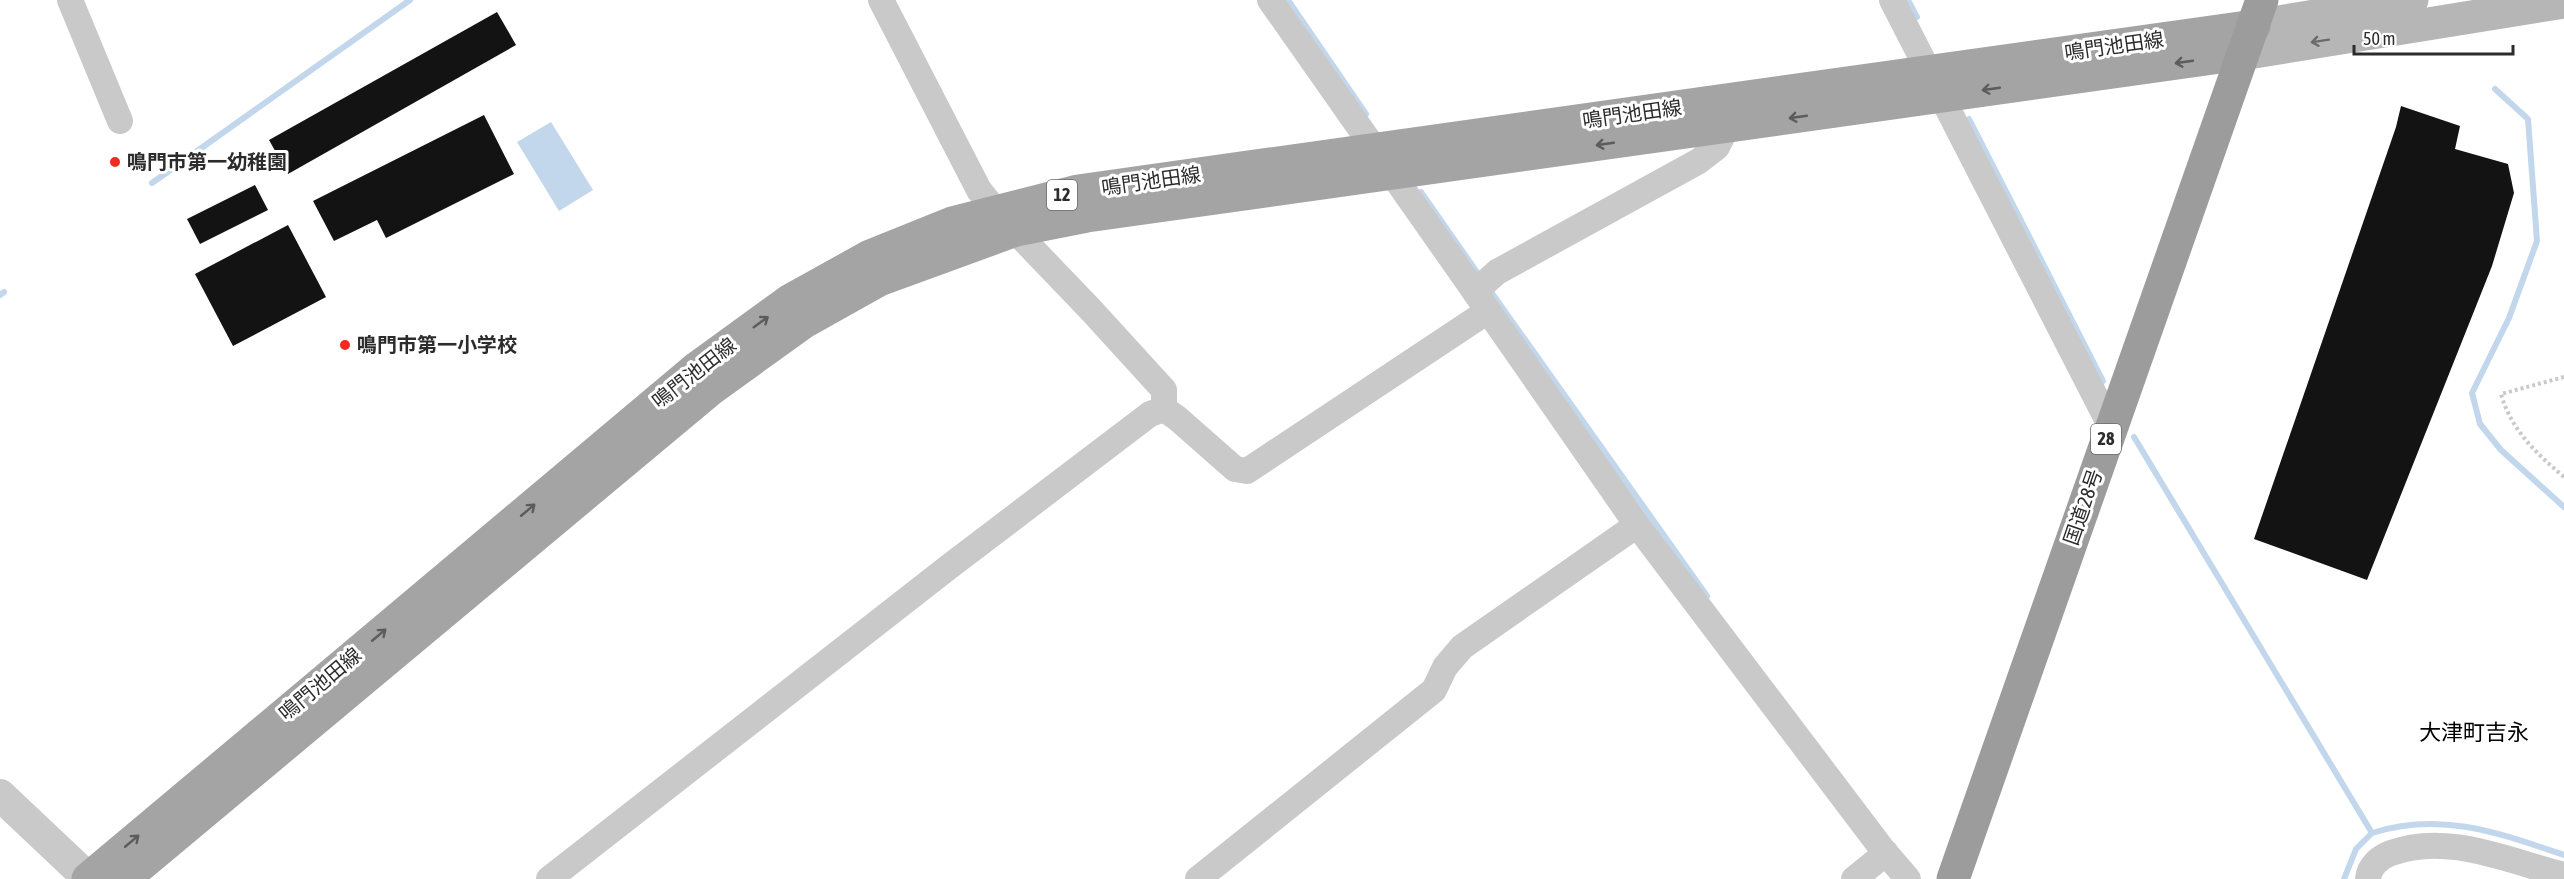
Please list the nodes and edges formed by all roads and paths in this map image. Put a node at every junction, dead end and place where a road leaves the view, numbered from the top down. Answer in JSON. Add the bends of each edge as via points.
{"nodes":[{"id":1,"x":70,"y":0,"type":"edge"},
{"id":2,"x":881,"y":0,"type":"edge"},
{"id":3,"x":1270,"y":0,"type":"edge"},
{"id":4,"x":1892,"y":0,"type":"edge"},
{"id":5,"x":2412,"y":0,"type":"edge"},
{"id":6,"x":2564,"y":2,"type":"edge"},
{"id":7,"x":2253,"y":27,"type":"edge"},
{"id":8,"x":1935,"y":84,"type":"junction"},
{"id":9,"x":120,"y":121,"type":"dead end"},
{"id":10,"x":1727,"y":127,"type":"junction"},
{"id":11,"x":1384,"y":161,"type":"junction"},
{"id":12,"x":1006,"y":221,"type":"junction"},
{"id":13,"x":1485,"y":290,"type":"junction"},
{"id":14,"x":2564,"y":377,"type":"edge"},
{"id":15,"x":1164,"y":409,"type":"junction"},
{"id":16,"x":2111,"y":427,"type":"junction"},
{"id":17,"x":2564,"y":477,"type":"edge"},
{"id":18,"x":1637,"y":525,"type":"junction"},
{"id":19,"x":0,"y":795,"type":"edge"},
{"id":20,"x":1880,"y":847,"type":"junction"},
{"id":21,"x":2564,"y":875,"type":"edge"},
{"id":22,"x":88,"y":879,"type":"edge"},
{"id":23,"x":124,"y":879,"type":"edge"},
{"id":24,"x":549,"y":879,"type":"edge"},
{"id":25,"x":1198,"y":879,"type":"edge"},
{"id":26,"x":1854,"y":879,"type":"edge"},
{"id":27,"x":1908,"y":879,"type":"edge"},
{"id":28,"x":1953,"y":879,"type":"edge"},
{"id":29,"x":2368,"y":879,"type":"edge"}],
"edges":[{"from":1,"to":9,"type":"street"},
{"from":2,"to":12,"type":"street","via":[[979,190]]},
{"from":3,"to":11,"type":"street"},
{"from":4,"to":8,"type":"street"},
{"from":5,"to":7,"type":"main road"},
{"from":6,"to":7,"type":"main road","one_way":true},
{"from":7,"to":8,"type":"main road","name":"鳴門池田線","number":"12"},
{"from":7,"to":16,"type":"highway","name":"国道28号","number":"28"},
{"from":8,"to":10,"type":"main road","name":"鳴門池田線","number":"12","one_way":true},
{"from":8,"to":11,"type":"main road","name":"鳴門池田線","number":"12"},
{"from":8,"to":16,"type":"street"},
{"from":10,"to":11,"type":"main road","name":"鳴門池田線","number":"12","one_way":true},
{"from":10,"to":13,"type":"street","via":[[1717,147],[1699,161]]},
{"from":11,"to":12,"type":"main road","name":"鳴門池田線","number":"12","via":[[1087,216]]},
{"from":11,"to":13,"type":"street"},
{"from":12,"to":15,"type":"street","via":[[1164,390]]},
{"from":22,"to":12,"type":"main road","name":"鳴門池田線","number":"12","one_way":true,"via":[[699,367],[789,301],[870,256],[952,223]]},
{"from":12,"to":23,"type":"main road","name":"鳴門池田線","number":"12","via":[[879,280],[804,322],[711,389]]},
{"from":13,"to":15,"type":"street","via":[[1247,471],[1235,469]]},
{"from":13,"to":18,"type":"street"},
{"from":14,"to":17,"type":"path","via":[[2501,394],[2521,435]]},
{"from":15,"to":24,"type":"street","via":[[1150,414],[950,566]]},
{"from":16,"to":28,"type":"highway","name":"国道28号","number":"28"},
{"from":18,"to":20,"type":"street"},
{"from":18,"to":25,"type":"street","via":[[1462,647],[1444,667],[1434,690]]},
{"from":19,"to":22,"type":"street"},
{"from":20,"to":26,"type":"street"},
{"from":20,"to":27,"type":"street"},
{"from":21,"to":29,"type":"street","via":[[2463,847],[2411,845],[2381,856]]}]}
